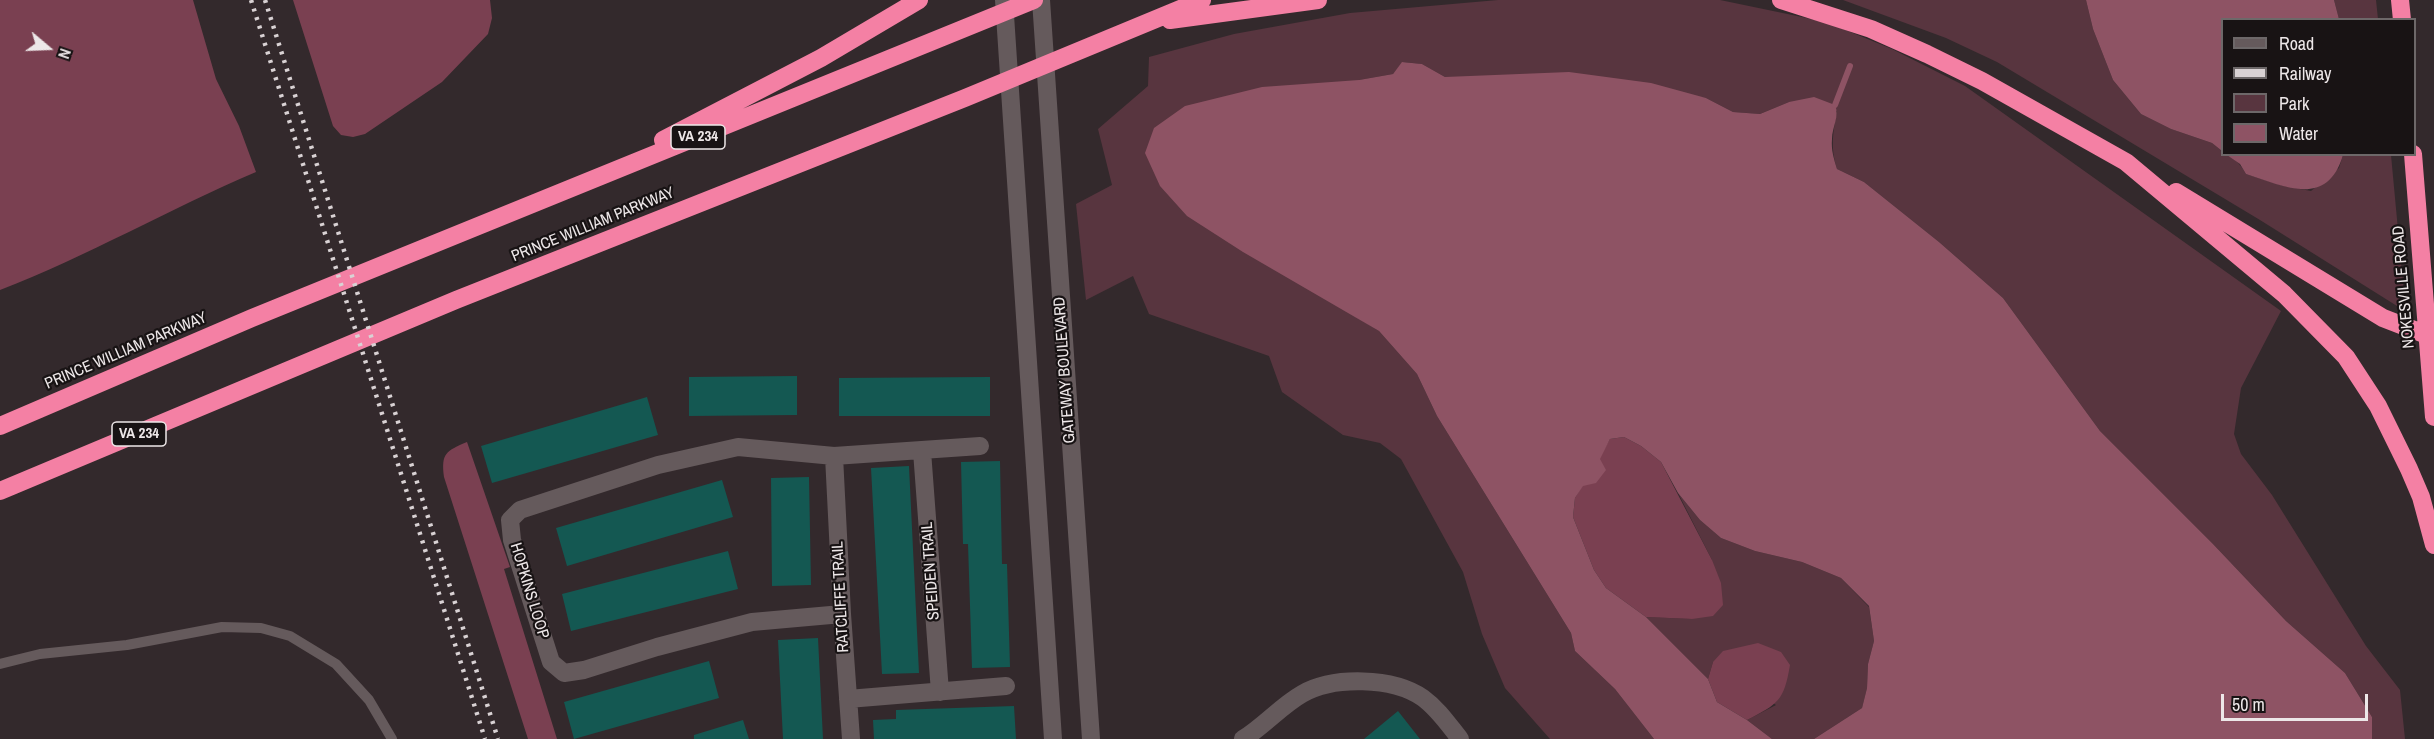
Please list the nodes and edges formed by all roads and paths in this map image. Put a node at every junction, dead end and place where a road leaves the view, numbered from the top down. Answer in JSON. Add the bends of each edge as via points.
{"nodes":[{"id":1,"x":919,"y":0,"type":"edge"},
{"id":2,"x":1004,"y":0,"type":"edge"},
{"id":3,"x":1034,"y":0,"type":"edge"},
{"id":4,"x":1041,"y":0,"type":"edge"},
{"id":5,"x":1202,"y":0,"type":"edge"},
{"id":6,"x":1318,"y":0,"type":"edge"},
{"id":7,"x":1781,"y":0,"type":"edge"},
{"id":8,"x":2400,"y":0,"type":"edge"},
{"id":9,"x":2402,"y":18,"type":"edge"},
{"id":10,"x":1136,"y":28,"type":"junction"},
{"id":11,"x":2413,"y":156,"type":"edge"},
{"id":12,"x":2126,"y":162,"type":"junction"},
{"id":13,"x":567,"y":190,"type":"junction"},
{"id":14,"x":2427,"y":335,"type":"junction"},
{"id":15,"x":2434,"y":417,"type":"edge"},
{"id":16,"x":0,"y":426,"type":"edge"},
{"id":17,"x":980,"y":446,"type":"dead end"},
{"id":18,"x":922,"y":451,"type":"junction"},
{"id":19,"x":834,"y":456,"type":"junction"},
{"id":20,"x":0,"y":491,"type":"edge"},
{"id":21,"x":2434,"y":545,"type":"edge"},
{"id":22,"x":842,"y":614,"type":"junction"},
{"id":23,"x":0,"y":664,"type":"edge"},
{"id":24,"x":1006,"y":686,"type":"dead end"},
{"id":25,"x":940,"y":692,"type":"junction"},
{"id":26,"x":848,"y":699,"type":"junction"},
{"id":27,"x":1248,"y":738,"type":"edge"},
{"id":28,"x":392,"y":739,"type":"edge"},
{"id":29,"x":850,"y":739,"type":"edge"},
{"id":30,"x":1053,"y":739,"type":"edge"},
{"id":31,"x":1091,"y":739,"type":"edge"},
{"id":32,"x":1460,"y":739,"type":"edge"}],
"edges":[{"from":1,"to":13,"type":"highway","via":[[821,58]]},
{"from":2,"to":30,"type":"street"},
{"from":3,"to":13,"type":"highway","name":"PRINCE WILLIAM PARKWAY","number":"VA 234"},
{"from":4,"to":31,"type":"street","name":"GATEWAY BOULEVARD"},
{"from":5,"to":10,"type":"highway","name":"PRINCE WILLIAM PARKWAY","number":"VA 234"},
{"from":6,"to":10,"type":"highway"},
{"from":7,"to":12,"type":"highway","via":[[1871,29],[1927,54]]},
{"from":8,"to":9,"type":"highway"},
{"from":10,"to":20,"type":"highway","name":"PRINCE WILLIAM PARKWAY","number":"VA 234","via":[[456,300]]},
{"from":11,"to":14,"type":"highway","name":"NOKESVILLE ROAD"},
{"from":12,"to":14,"type":"highway","via":[[2383,318]]},
{"from":12,"to":21,"type":"highway","via":[[2284,294],[2346,357],[2378,406],[2404,459],[2421,497]]},
{"from":13,"to":16,"type":"highway","name":"PRINCE WILLIAM PARKWAY","number":"VA 234"},
{"from":14,"to":15,"type":"highway","name":"NOKESVILLE ROAD"},
{"from":17,"to":18,"type":"street"},
{"from":18,"to":19,"type":"street"},
{"from":18,"to":25,"type":"street","name":"SPEIDEN TRAIL"},
{"from":19,"to":22,"type":"street","name":"RATCLIFFE TRAIL"},
{"from":19,"to":22,"type":"street","name":"HOPKINS LOOP","via":[[738,447],[626,475],[520,510],[510,520],[512,540],[551,662],[564,673],[752,622]]},
{"from":22,"to":26,"type":"street","name":"RATCLIFFE TRAIL"},
{"from":23,"to":28,"type":"lane","via":[[40,654],[250,626],[302,642],[336,664],[362,691]]},
{"from":24,"to":25,"type":"street"},
{"from":25,"to":26,"type":"street"},
{"from":26,"to":29,"type":"street","name":"RATCLIFFE TRAIL"},
{"from":27,"to":32,"type":"street","via":[[1303,693],[1363,680],[1421,696]]}]}
